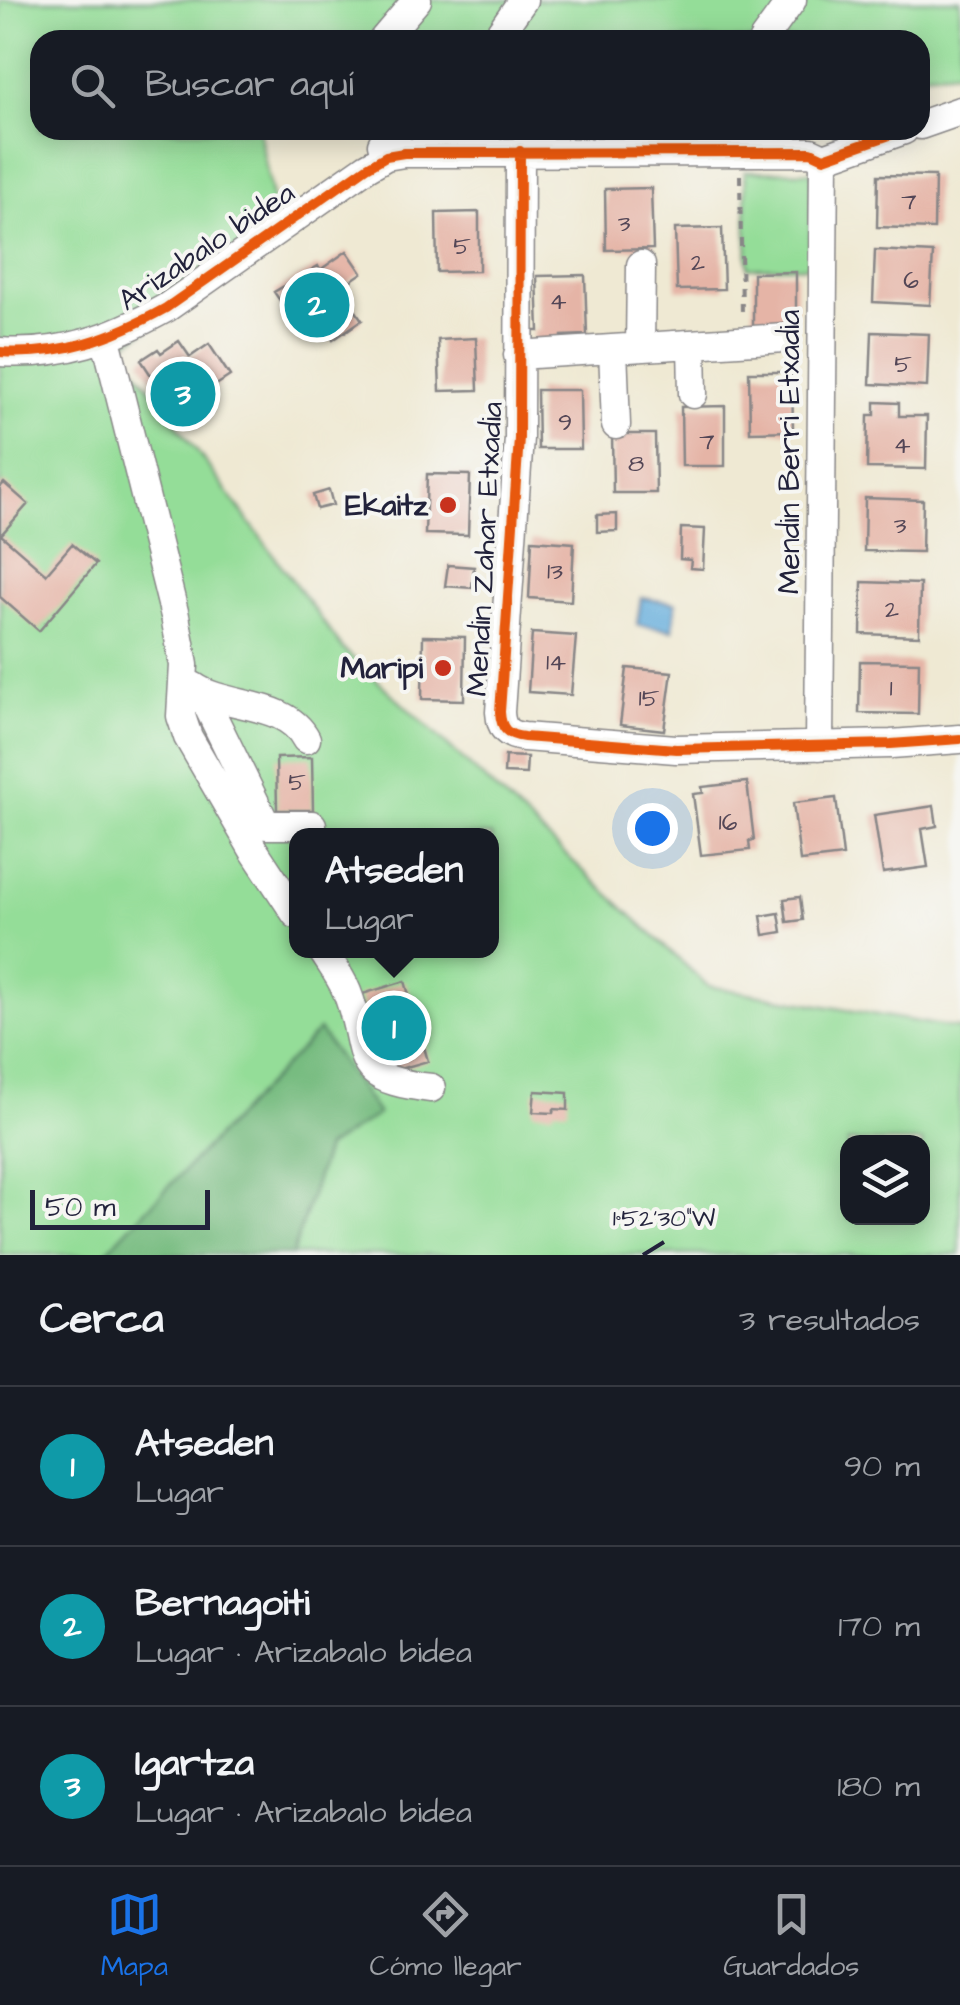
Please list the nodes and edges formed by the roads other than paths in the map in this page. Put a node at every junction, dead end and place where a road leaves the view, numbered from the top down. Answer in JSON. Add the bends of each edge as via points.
{"nodes":[{"id":1,"x":417,"y":0,"type":"edge"},
{"id":2,"x":523,"y":0,"type":"edge"},
{"id":3,"x":792,"y":0,"type":"edge"},
{"id":4,"x":392,"y":30,"type":"edge"},
{"id":5,"x":502,"y":30,"type":"edge"},
{"id":6,"x":770,"y":30,"type":"edge"},
{"id":7,"x":960,"y":111,"type":"edge"},
{"id":8,"x":930,"y":121,"type":"edge"},
{"id":9,"x":387,"y":140,"type":"edge"},
{"id":10,"x":875,"y":140,"type":"edge"},
{"id":11,"x":726,"y":145,"type":"edge"},
{"id":12,"x":520,"y":151,"type":"junction"},
{"id":13,"x":824,"y":158,"type":"junction"},
{"id":14,"x":641,"y":264,"type":"dead end"},
{"id":15,"x":106,"y":340,"type":"junction"},
{"id":16,"x":692,"y":344,"type":"junction"},
{"id":17,"x":627,"y":348,"type":"junction"},
{"id":18,"x":0,"y":352,"type":"edge"},
{"id":19,"x":518,"y":356,"type":"junction"},
{"id":20,"x":776,"y":366,"type":"dead end"},
{"id":21,"x":693,"y":394,"type":"dead end"},
{"id":22,"x":616,"y":425,"type":"dead end"},
{"id":23,"x":192,"y":686,"type":"junction"},
{"id":24,"x":306,"y":739,"type":"dead end"},
{"id":25,"x":960,"y":739,"type":"edge"},
{"id":26,"x":819,"y":746,"type":"junction"},
{"id":27,"x":312,"y":825,"type":"dead end"},
{"id":28,"x":289,"y":903,"type":"edge"},
{"id":29,"x":327,"y":958,"type":"edge"},
{"id":30,"x":431,"y":1088,"type":"dead end"}],
"edges":[{"from":1,"to":4,"type":"street"},
{"from":2,"to":5,"type":"street"},
{"from":3,"to":6,"type":"street"},
{"from":7,"to":8,"type":"street"},
{"from":9,"to":12,"type":"street","name":"Arizabalo bidea","via":[[404,153]]},
{"from":9,"to":15,"type":"street","name":"Arizabalo bidea","via":[[367,167],[166,308]]},
{"from":10,"to":13,"type":"street","name":"Arizabalo bidea"},
{"from":11,"to":12,"type":"street","name":"Arizabalo bidea"},
{"from":11,"to":13,"type":"street","name":"Arizabalo bidea"},
{"from":12,"to":19,"type":"street","name":"Mendin Zahar Etxadia"},
{"from":13,"to":26,"type":"street","name":"Mendin Berri Etxadia"},
{"from":14,"to":17,"type":"street"},
{"from":15,"to":18,"type":"street","name":"Arizabalo bidea"},
{"from":15,"to":23,"type":"street","name":"Arizabalo bidea"},
{"from":16,"to":17,"type":"street"},
{"from":16,"to":20,"type":"street","via":[[762,339]]},
{"from":16,"to":21,"type":"street"},
{"from":17,"to":19,"type":"street"},
{"from":17,"to":22,"type":"street"},
{"from":19,"to":26,"type":"street","name":"Mendin Zahar Etxadia","via":[[519,438],[500,712],[506,732],[676,749]]},
{"from":23,"to":24,"type":"street","via":[[283,717]]},
{"from":23,"to":27,"type":"street","via":[[266,824]]},
{"from":23,"to":28,"type":"street","name":"Arizabalo bidea","via":[[182,716],[188,736]]},
{"from":25,"to":26,"type":"street","name":"Mendin Zahar Etxadia"},
{"from":29,"to":30,"type":"street","via":[[347,992],[367,1063],[393,1084]]}]}
